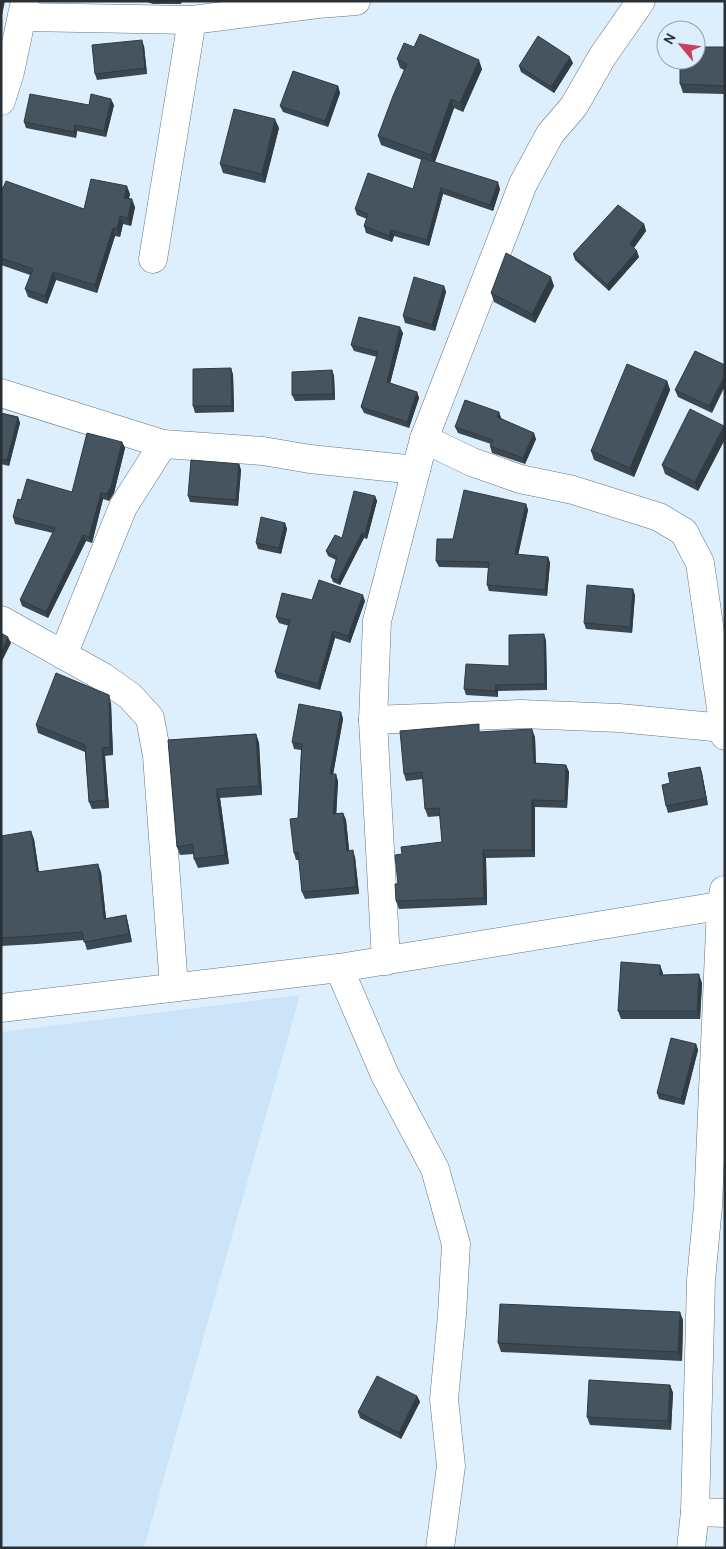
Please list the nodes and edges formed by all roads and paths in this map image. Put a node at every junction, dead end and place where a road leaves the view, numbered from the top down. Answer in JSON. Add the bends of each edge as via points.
{"nodes":[{"id":1,"x":356,"y":1,"type":"edge"},
{"id":2,"x":641,"y":1,"type":"edge"},
{"id":3,"x":24,"y":9,"type":"edge"},
{"id":4,"x":192,"y":20,"type":"junction"},
{"id":5,"x":5,"y":71,"type":"edge"},
{"id":6,"x":1,"y":101,"type":"edge"},
{"id":7,"x":153,"y":259,"type":"dead end"},
{"id":8,"x":1,"y":393,"type":"edge"},
{"id":9,"x":424,"y":440,"type":"junction"},
{"id":10,"x":163,"y":444,"type":"junction"},
{"id":11,"x":416,"y":470,"type":"junction"},
{"id":12,"x":1,"y":620,"type":"edge"},
{"id":13,"x":63,"y":655,"type":"junction"},
{"id":14,"x":373,"y":720,"type":"junction"},
{"id":15,"x":724,"y":732,"type":"edge"},
{"id":16,"x":724,"y":900,"type":"edge"},
{"id":17,"x":386,"y":962,"type":"junction"},
{"id":18,"x":338,"y":968,"type":"junction"},
{"id":19,"x":174,"y":988,"type":"junction"},
{"id":20,"x":1,"y":1008,"type":"edge"},
{"id":21,"x":695,"y":1512,"type":"junction"},
{"id":22,"x":725,"y":1513,"type":"edge"},
{"id":23,"x":440,"y":1548,"type":"edge"},
{"id":24,"x":691,"y":1548,"type":"edge"}],
"edges":[{"from":1,"to":4,"type":"street"},
{"from":2,"to":9,"type":"street","via":[[602,57],[574,106],[550,134],[523,184]]},
{"from":3,"to":4,"type":"street"},
{"from":3,"to":5,"type":"street"},
{"from":4,"to":7,"type":"street"},
{"from":5,"to":6,"type":"street"},
{"from":8,"to":10,"type":"street"},
{"from":9,"to":11,"type":"street"},
{"from":9,"to":15,"type":"street","via":[[520,479],[573,490],[659,517],[684,532],[700,563]]},
{"from":10,"to":11,"type":"street","via":[[263,451]]},
{"from":10,"to":13,"type":"street","via":[[123,507]]},
{"from":11,"to":14,"type":"street","via":[[377,621]]},
{"from":12,"to":13,"type":"street"},
{"from":13,"to":19,"type":"street","via":[[130,696],[150,718],[157,756]]},
{"from":14,"to":15,"type":"street","via":[[521,714],[619,718]]},
{"from":14,"to":17,"type":"street"},
{"from":16,"to":17,"type":"street"},
{"from":16,"to":21,"type":"street","via":[[708,1206],[701,1280]]},
{"from":17,"to":18,"type":"street"},
{"from":18,"to":19,"type":"street"},
{"from":18,"to":23,"type":"street","via":[[386,1075],[435,1169],[456,1244],[444,1399],[450,1466]]},
{"from":19,"to":20,"type":"street"},
{"from":21,"to":22,"type":"street"},
{"from":21,"to":24,"type":"street"}]}
